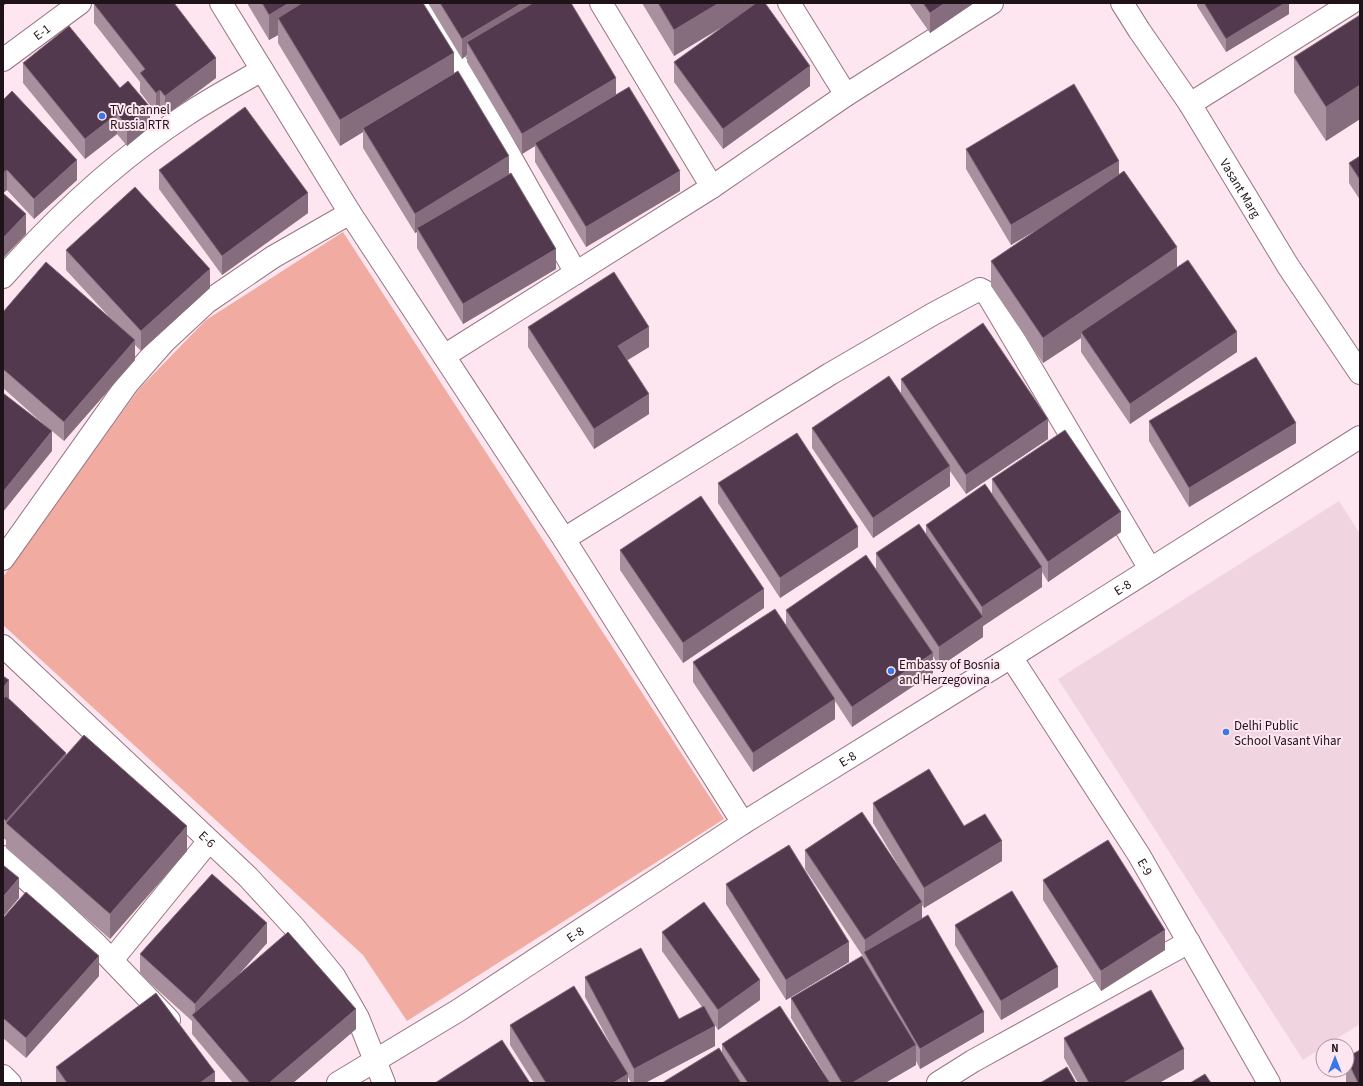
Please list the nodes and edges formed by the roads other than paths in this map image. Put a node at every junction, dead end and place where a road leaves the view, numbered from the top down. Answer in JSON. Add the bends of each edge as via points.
{"nodes":[{"id":1,"x":80,"y":3,"type":"edge"},
{"id":2,"x":221,"y":3,"type":"edge"},
{"id":3,"x":421,"y":3,"type":"edge"},
{"id":4,"x":601,"y":3,"type":"edge"},
{"id":5,"x":789,"y":3,"type":"edge"},
{"id":6,"x":992,"y":3,"type":"edge"},
{"id":7,"x":1122,"y":3,"type":"edge"},
{"id":8,"x":1351,"y":3,"type":"edge"},
{"id":9,"x":3,"y":60,"type":"edge"},
{"id":10,"x":262,"y":70,"type":"junction"},
{"id":11,"x":846,"y":96,"type":"junction"},
{"id":12,"x":1190,"y":104,"type":"junction"},
{"id":13,"x":712,"y":187,"type":"junction"},
{"id":14,"x":350,"y":213,"type":"junction"},
{"id":15,"x":576,"y":273,"type":"junction"},
{"id":16,"x":3,"y":277,"type":"edge"},
{"id":17,"x":444,"y":356,"type":"junction"},
{"id":18,"x":1360,"y":373,"type":"edge"},
{"id":19,"x":1360,"y":437,"type":"edge"},
{"id":20,"x":564,"y":539,"type":"junction"},
{"id":21,"x":3,"y":559,"type":"edge"},
{"id":22,"x":1150,"y":569,"type":"junction"},
{"id":23,"x":3,"y":646,"type":"edge"},
{"id":24,"x":1011,"y":657,"type":"junction"},
{"id":25,"x":743,"y":823,"type":"junction"},
{"id":26,"x":209,"y":841,"type":"junction"},
{"id":27,"x":3,"y":857,"type":"edge"},
{"id":28,"x":1189,"y":942,"type":"junction"},
{"id":29,"x":112,"y":960,"type":"junction"},
{"id":30,"x":180,"y":1033,"type":"edge"},
{"id":31,"x":376,"y":1060,"type":"junction"},
{"id":32,"x":3,"y":1076,"type":"edge"},
{"id":33,"x":10,"y":1083,"type":"edge"},
{"id":34,"x":338,"y":1083,"type":"edge"},
{"id":35,"x":384,"y":1083,"type":"edge"},
{"id":36,"x":938,"y":1083,"type":"edge"},
{"id":37,"x":1269,"y":1083,"type":"edge"}],
"edges":[{"from":1,"to":9,"type":"street","name":"E-1"},
{"from":2,"to":10,"type":"street"},
{"from":3,"to":15,"type":"street"},
{"from":4,"to":13,"type":"street"},
{"from":5,"to":11,"type":"street"},
{"from":6,"to":11,"type":"street"},
{"from":7,"to":12,"type":"street","name":"Vasant Marg"},
{"from":8,"to":12,"type":"street"},
{"from":10,"to":14,"type":"street"},
{"from":10,"to":16,"type":"street","via":[[185,116],[134,153],[67,210]]},
{"from":11,"to":13,"type":"street"},
{"from":12,"to":18,"type":"street","name":"Vasant Marg","via":[[1288,266]]},
{"from":13,"to":15,"type":"street"},
{"from":14,"to":17,"type":"street"},
{"from":14,"to":21,"type":"street","via":[[273,257],[207,302],[164,342],[128,383]]},
{"from":15,"to":17,"type":"street"},
{"from":17,"to":20,"type":"street"},
{"from":19,"to":22,"type":"street","name":"E-8"},
{"from":20,"to":22,"type":"street","via":[[830,374],[980,289],[989,297]]},
{"from":20,"to":25,"type":"street"},
{"from":22,"to":24,"type":"street","name":"E-8"},
{"from":23,"to":26,"type":"street","name":"E-6"},
{"from":24,"to":25,"type":"street","name":"E-8"},
{"from":24,"to":28,"type":"street","name":"E-9","via":[[1139,855]]},
{"from":25,"to":31,"type":"street","name":"E-8","via":[[460,1010]]},
{"from":26,"to":29,"type":"street"},
{"from":26,"to":31,"type":"street","name":"E-6","via":[[248,877],[334,976],[358,1018]]},
{"from":27,"to":29,"type":"street"},
{"from":28,"to":36,"type":"street","via":[[973,1061]]},
{"from":28,"to":37,"type":"street","name":"E-9"},
{"from":29,"to":30,"type":"street"},
{"from":31,"to":34,"type":"street","name":"E-8"},
{"from":31,"to":35,"type":"street","name":"E-6"},
{"from":32,"to":33,"type":"street"}]}
